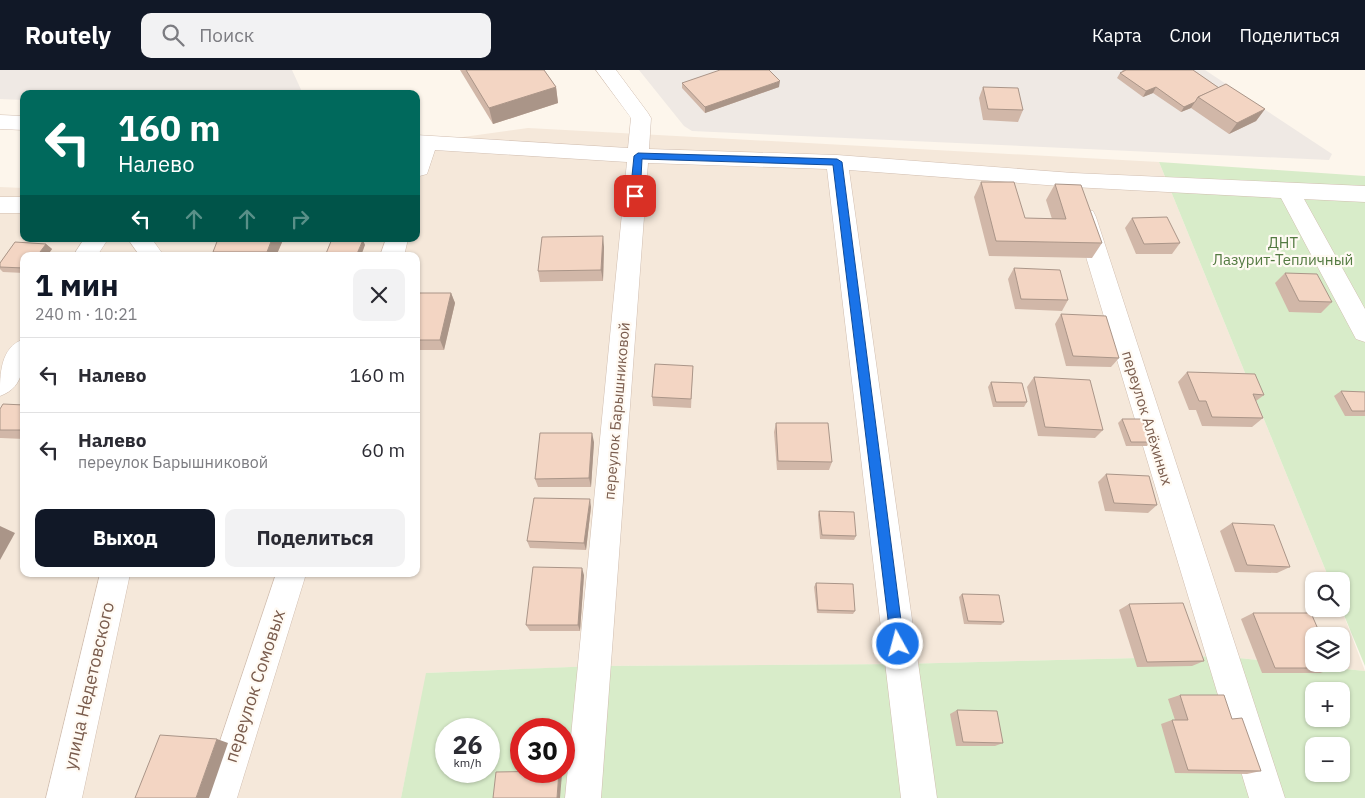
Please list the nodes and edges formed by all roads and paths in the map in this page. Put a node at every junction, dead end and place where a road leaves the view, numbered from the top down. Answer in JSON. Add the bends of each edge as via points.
{"nodes":[{"id":1,"x":606,"y":70,"type":"edge"},
{"id":2,"x":0,"y":122,"type":"edge"},
{"id":3,"x":20,"y":123,"type":"edge"},
{"id":4,"x":422,"y":142,"type":"edge"},
{"id":5,"x":420,"y":154,"type":"edge"},
{"id":6,"x":638,"y":156,"type":"junction"},
{"id":7,"x":837,"y":162,"type":"junction"},
{"id":8,"x":1073,"y":180,"type":"junction"},
{"id":9,"x":1288,"y":190,"type":"junction"},
{"id":10,"x":1365,"y":194,"type":"edge"},
{"id":11,"x":0,"y":205,"type":"edge"},
{"id":12,"x":20,"y":205,"type":"edge"},
{"id":13,"x":1365,"y":332,"type":"edge"},
{"id":14,"x":20,"y":355,"type":"edge"},
{"id":15,"x":0,"y":385,"type":"edge"},
{"id":16,"x":114,"y":577,"type":"edge"},
{"id":17,"x":289,"y":577,"type":"edge"},
{"id":18,"x":64,"y":798,"type":"edge"},
{"id":19,"x":219,"y":798,"type":"edge"},
{"id":20,"x":583,"y":798,"type":"edge"},
{"id":21,"x":919,"y":798,"type":"edge"},
{"id":22,"x":1267,"y":798,"type":"edge"}],
"edges":[{"from":1,"to":6,"type":"street","name":"переулок Барышниковой","via":[[641,118]]},
{"from":2,"to":3,"type":"street"},
{"from":4,"to":5,"type":"street"},
{"from":4,"to":6,"type":"street"},
{"from":6,"to":7,"type":"street"},
{"from":6,"to":20,"type":"street","name":"переулок Барышниковой"},
{"from":7,"to":8,"type":"street"},
{"from":7,"to":21,"type":"street"},
{"from":8,"to":9,"type":"street"},
{"from":8,"to":22,"type":"street","name":"переулок Алёхиных"},
{"from":9,"to":10,"type":"street"},
{"from":9,"to":13,"type":"street"},
{"from":11,"to":12,"type":"street"},
{"from":14,"to":15,"type":"street"},
{"from":16,"to":18,"type":"street","name":"улица Недетовского"},
{"from":17,"to":19,"type":"street","name":"переулок Сомовых"}]}
